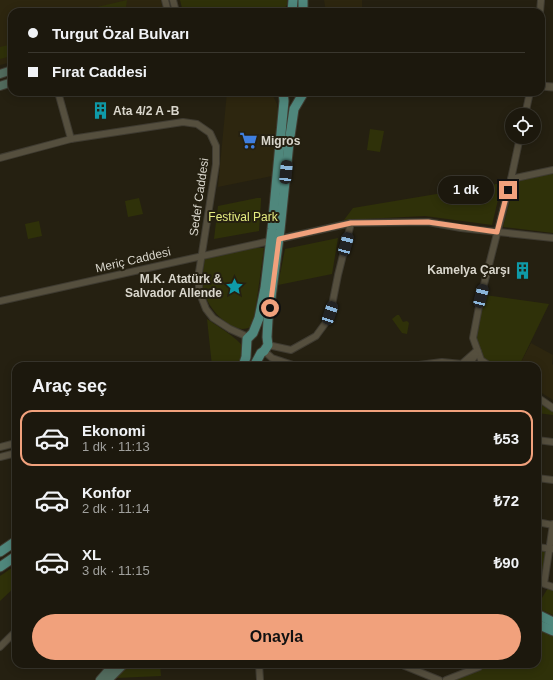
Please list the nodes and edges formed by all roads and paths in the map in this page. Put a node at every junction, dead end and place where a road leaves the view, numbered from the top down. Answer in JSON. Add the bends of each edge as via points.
{"nodes":[{"id":1,"x":59,"y":96,"type":"edge"},
{"id":2,"x":283,"y":96,"type":"edge"},
{"id":3,"x":302,"y":96,"type":"edge"},
{"id":4,"x":529,"y":96,"type":"edge"},
{"id":5,"x":527,"y":108,"type":"edge"},
{"id":6,"x":71,"y":139,"type":"junction"},
{"id":7,"x":518,"y":144,"type":"edge"},
{"id":8,"x":0,"y":158,"type":"edge"},
{"id":9,"x":553,"y":170,"type":"edge"},
{"id":10,"x":511,"y":179,"type":"junction"},
{"id":11,"x":351,"y":223,"type":"junction"},
{"id":12,"x":497,"y":232,"type":"junction"},
{"id":13,"x":553,"y":238,"type":"edge"},
{"id":14,"x":275,"y":240,"type":"junction"},
{"id":15,"x":201,"y":256,"type":"junction"},
{"id":16,"x":0,"y":302,"type":"edge"},
{"id":17,"x":249,"y":338,"type":"junction"},
{"id":18,"x":265,"y":346,"type":"junction"},
{"id":19,"x":477,"y":351,"type":"junction"},
{"id":20,"x":244,"y":362,"type":"edge"},
{"id":21,"x":256,"y":362,"type":"edge"},
{"id":22,"x":284,"y":362,"type":"edge"},
{"id":23,"x":471,"y":362,"type":"edge"},
{"id":24,"x":484,"y":362,"type":"edge"},
{"id":25,"x":541,"y":400,"type":"edge"},
{"id":26,"x":553,"y":408,"type":"edge"},
{"id":27,"x":541,"y":440,"type":"edge"},
{"id":28,"x":553,"y":442,"type":"edge"},
{"id":29,"x":12,"y":444,"type":"edge"},
{"id":30,"x":0,"y":447,"type":"edge"},
{"id":31,"x":12,"y":454,"type":"edge"},
{"id":32,"x":0,"y":456,"type":"edge"},
{"id":33,"x":541,"y":478,"type":"edge"},
{"id":34,"x":553,"y":480,"type":"edge"},
{"id":35,"x":541,"y":522,"type":"edge"},
{"id":36,"x":553,"y":524,"type":"edge"},
{"id":37,"x":12,"y":544,"type":"edge"},
{"id":38,"x":541,"y":548,"type":"edge"},
{"id":39,"x":551,"y":549,"type":"edge"},
{"id":40,"x":0,"y":552,"type":"edge"},
{"id":41,"x":12,"y":559,"type":"edge"},
{"id":42,"x":0,"y":567,"type":"edge"},
{"id":43,"x":553,"y":588,"type":"edge"},
{"id":44,"x":541,"y":616,"type":"edge"},
{"id":45,"x":553,"y":622,"type":"edge"},
{"id":46,"x":541,"y":626,"type":"edge"},
{"id":47,"x":553,"y":631,"type":"edge"},
{"id":48,"x":12,"y":635,"type":"edge"},
{"id":49,"x":0,"y":647,"type":"edge"},
{"id":50,"x":110,"y":668,"type":"edge"},
{"id":51,"x":120,"y":668,"type":"edge"},
{"id":52,"x":259,"y":668,"type":"edge"},
{"id":53,"x":410,"y":668,"type":"edge"},
{"id":54,"x":474,"y":668,"type":"edge"},
{"id":55,"x":100,"y":680,"type":"edge"},
{"id":56,"x":108,"y":680,"type":"edge"},
{"id":57,"x":260,"y":680,"type":"edge"},
{"id":58,"x":439,"y":680,"type":"edge"},
{"id":59,"x":446,"y":680,"type":"edge"}],
"edges":[{"from":1,"to":6,"type":"street"},
{"from":2,"to":14,"type":"main road"},
{"from":3,"to":14,"type":"main road","via":[[294,109]]},
{"from":4,"to":5,"type":"street"},
{"from":6,"to":8,"type":"street","name":"Sedef Caddesi"},
{"from":6,"to":15,"type":"street","name":"Sedef Caddesi","via":[[183,122],[196,124],[210,133],[216,146],[216,164]]},
{"from":7,"to":10,"type":"street"},
{"from":9,"to":10,"type":"street"},
{"from":10,"to":12,"type":"street"},
{"from":11,"to":12,"type":"street","name":"Meriç Caddesi","via":[[428,222]]},
{"from":11,"to":14,"type":"street","name":"Meriç Caddesi"},
{"from":11,"to":18,"type":"street","via":[[327,321],[316,336],[291,350]]},
{"from":12,"to":13,"type":"street","name":"Meriç Caddesi"},
{"from":12,"to":19,"type":"street","via":[[472,338]]},
{"from":14,"to":15,"type":"street","name":"Meriç Caddesi"},
{"from":14,"to":17,"type":"main road","via":[[259,318]]},
{"from":14,"to":18,"type":"main road"},
{"from":15,"to":16,"type":"street","name":"Meriç Caddesi"},
{"from":15,"to":17,"type":"street","name":"Sedef Caddesi","via":[[199,291],[206,309],[213,318]]},
{"from":17,"to":18,"type":"main road","via":[[259,332],[262,333]]},
{"from":17,"to":18,"type":"main road","via":[[251,352],[254,353]]},
{"from":17,"to":20,"type":"main road"},
{"from":18,"to":21,"type":"main road"},
{"from":18,"to":22,"type":"street","via":[[272,358]]},
{"from":19,"to":23,"type":"street"},
{"from":19,"to":24,"type":"street"},
{"from":25,"to":26,"type":"street"},
{"from":27,"to":28,"type":"street"},
{"from":29,"to":30,"type":"street"},
{"from":31,"to":32,"type":"street"},
{"from":33,"to":34,"type":"street"},
{"from":35,"to":36,"type":"street"},
{"from":36,"to":39,"type":"street"},
{"from":37,"to":40,"type":"main road"},
{"from":38,"to":39,"type":"street"},
{"from":39,"to":43,"type":"street","via":[[544,584]]},
{"from":41,"to":42,"type":"main road"},
{"from":44,"to":45,"type":"main road"},
{"from":46,"to":47,"type":"main road"},
{"from":48,"to":49,"type":"street"},
{"from":50,"to":55,"type":"main road"},
{"from":51,"to":56,"type":"main road"},
{"from":52,"to":57,"type":"street"},
{"from":53,"to":58,"type":"street"},
{"from":54,"to":59,"type":"street"}]}
